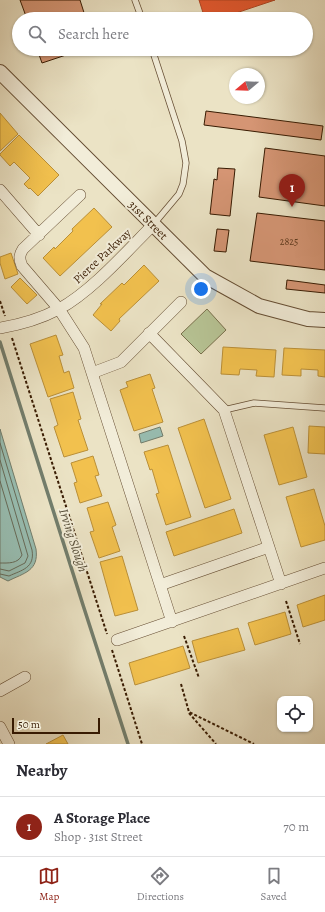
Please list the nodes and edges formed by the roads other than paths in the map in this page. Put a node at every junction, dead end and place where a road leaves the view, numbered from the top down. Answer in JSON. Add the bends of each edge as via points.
{"nodes":[{"id":1,"x":135,"y":0,"type":"edge"},
{"id":2,"x":139,"y":12,"type":"edge"},
{"id":3,"x":154,"y":56,"type":"edge"},
{"id":4,"x":0,"y":72,"type":"edge"},
{"id":5,"x":0,"y":190,"type":"edge"},
{"id":6,"x":80,"y":195,"type":"dead end"},
{"id":7,"x":153,"y":225,"type":"junction"},
{"id":8,"x":39,"y":235,"type":"junction"},
{"id":9,"x":181,"y":302,"type":"dead end"},
{"id":10,"x":58,"y":309,"type":"junction"},
{"id":11,"x":325,"y":320,"type":"edge"},
{"id":12,"x":4,"y":328,"type":"edge"},
{"id":13,"x":149,"y":333,"type":"junction"},
{"id":14,"x":92,"y":373,"type":"junction"},
{"id":15,"x":325,"y":408,"type":"edge"},
{"id":16,"x":224,"y":410,"type":"junction"},
{"id":17,"x":269,"y":548,"type":"junction"},
{"id":18,"x":325,"y":568,"type":"edge"},
{"id":19,"x":280,"y":584,"type":"junction"},
{"id":20,"x":160,"y":585,"type":"junction"},
{"id":21,"x":172,"y":622,"type":"junction"},
{"id":22,"x":112,"y":640,"type":"road end"},
{"id":23,"x":25,"y":677,"type":"dead end"},
{"id":24,"x":0,"y":691,"type":"edge"},
{"id":25,"x":0,"y":727,"type":"edge"},
{"id":26,"x":9,"y":744,"type":"edge"}],
"edges":[{"from":1,"to":2,"type":"lane"},
{"from":3,"to":7,"type":"lane","name":"Pierce Parkway","via":[[182,142],[186,163],[184,184],[179,194]]},
{"from":4,"to":7,"type":"street","name":"31st Street"},
{"from":5,"to":8,"type":"street"},
{"from":6,"to":8,"type":"street"},
{"from":7,"to":10,"type":"street","name":"Pierce Parkway","via":[[92,285]]},
{"from":7,"to":11,"type":"street","name":"31st Street","via":[[205,276],[259,306],[308,319]]},
{"from":8,"to":10,"type":"street","via":[[23,249],[20,260],[22,266]]},
{"from":9,"to":13,"type":"street"},
{"from":10,"to":12,"type":"street","name":"Pierce Parkway"},
{"from":10,"to":14,"type":"street","via":[[84,348]]},
{"from":13,"to":14,"type":"street","via":[[122,362]]},
{"from":13,"to":16,"type":"street"},
{"from":14,"to":20,"type":"street"},
{"from":15,"to":16,"type":"lane","via":[[254,403]]},
{"from":16,"to":17,"type":"street"},
{"from":17,"to":19,"type":"street"},
{"from":17,"to":20,"type":"street"},
{"from":18,"to":19,"type":"street"},
{"from":19,"to":21,"type":"street"},
{"from":20,"to":21,"type":"street"},
{"from":21,"to":22,"type":"street"},
{"from":23,"to":24,"type":"street"},
{"from":25,"to":26,"type":"street"}]}
